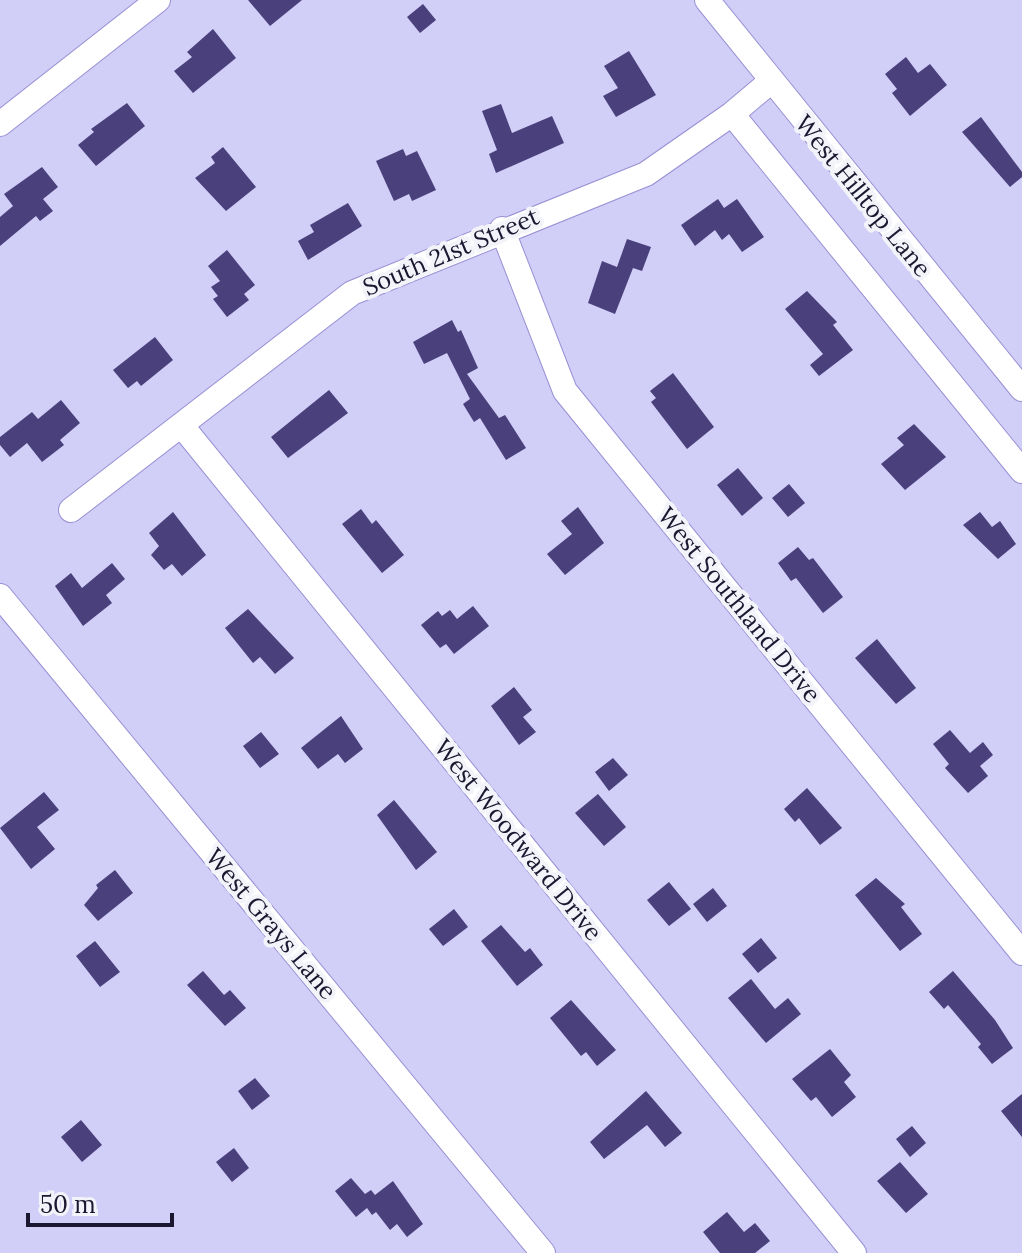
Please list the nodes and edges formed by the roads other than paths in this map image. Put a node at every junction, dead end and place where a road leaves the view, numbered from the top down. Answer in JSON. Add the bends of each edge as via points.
{"nodes":[{"id":1,"x":158,"y":0,"type":"edge"},
{"id":2,"x":707,"y":0,"type":"edge"},
{"id":3,"x":770,"y":82,"type":"junction"},
{"id":4,"x":732,"y":114,"type":"junction"},
{"id":5,"x":0,"y":124,"type":"edge"},
{"id":6,"x":502,"y":229,"type":"junction"},
{"id":7,"x":1022,"y":389,"type":"edge"},
{"id":8,"x":182,"y":426,"type":"junction"},
{"id":9,"x":1022,"y":471,"type":"edge"},
{"id":10,"x":71,"y":510,"type":"dead end"},
{"id":11,"x":0,"y":596,"type":"edge"},
{"id":12,"x":1022,"y":953,"type":"edge"},
{"id":13,"x":543,"y":1253,"type":"edge"},
{"id":14,"x":854,"y":1253,"type":"edge"}],
"edges":[{"from":1,"to":5,"type":"street"},
{"from":2,"to":3,"type":"street","name":"West Hilltop Lane"},
{"from":3,"to":4,"type":"street","name":"South 21st Street"},
{"from":3,"to":7,"type":"street","name":"West Hilltop Lane"},
{"from":4,"to":6,"type":"street","name":"South 21st Street","via":[[646,174]]},
{"from":4,"to":9,"type":"street","name":"West Hilltop Lane"},
{"from":6,"to":8,"type":"street","name":"South 21st Street","via":[[352,293]]},
{"from":6,"to":12,"type":"street","name":"West Southland Drive","via":[[565,391]]},
{"from":8,"to":10,"type":"street","name":"South 21st Street"},
{"from":8,"to":14,"type":"street","name":"West Woodward Drive"},
{"from":11,"to":13,"type":"street","name":"West Grays Lane"}]}
